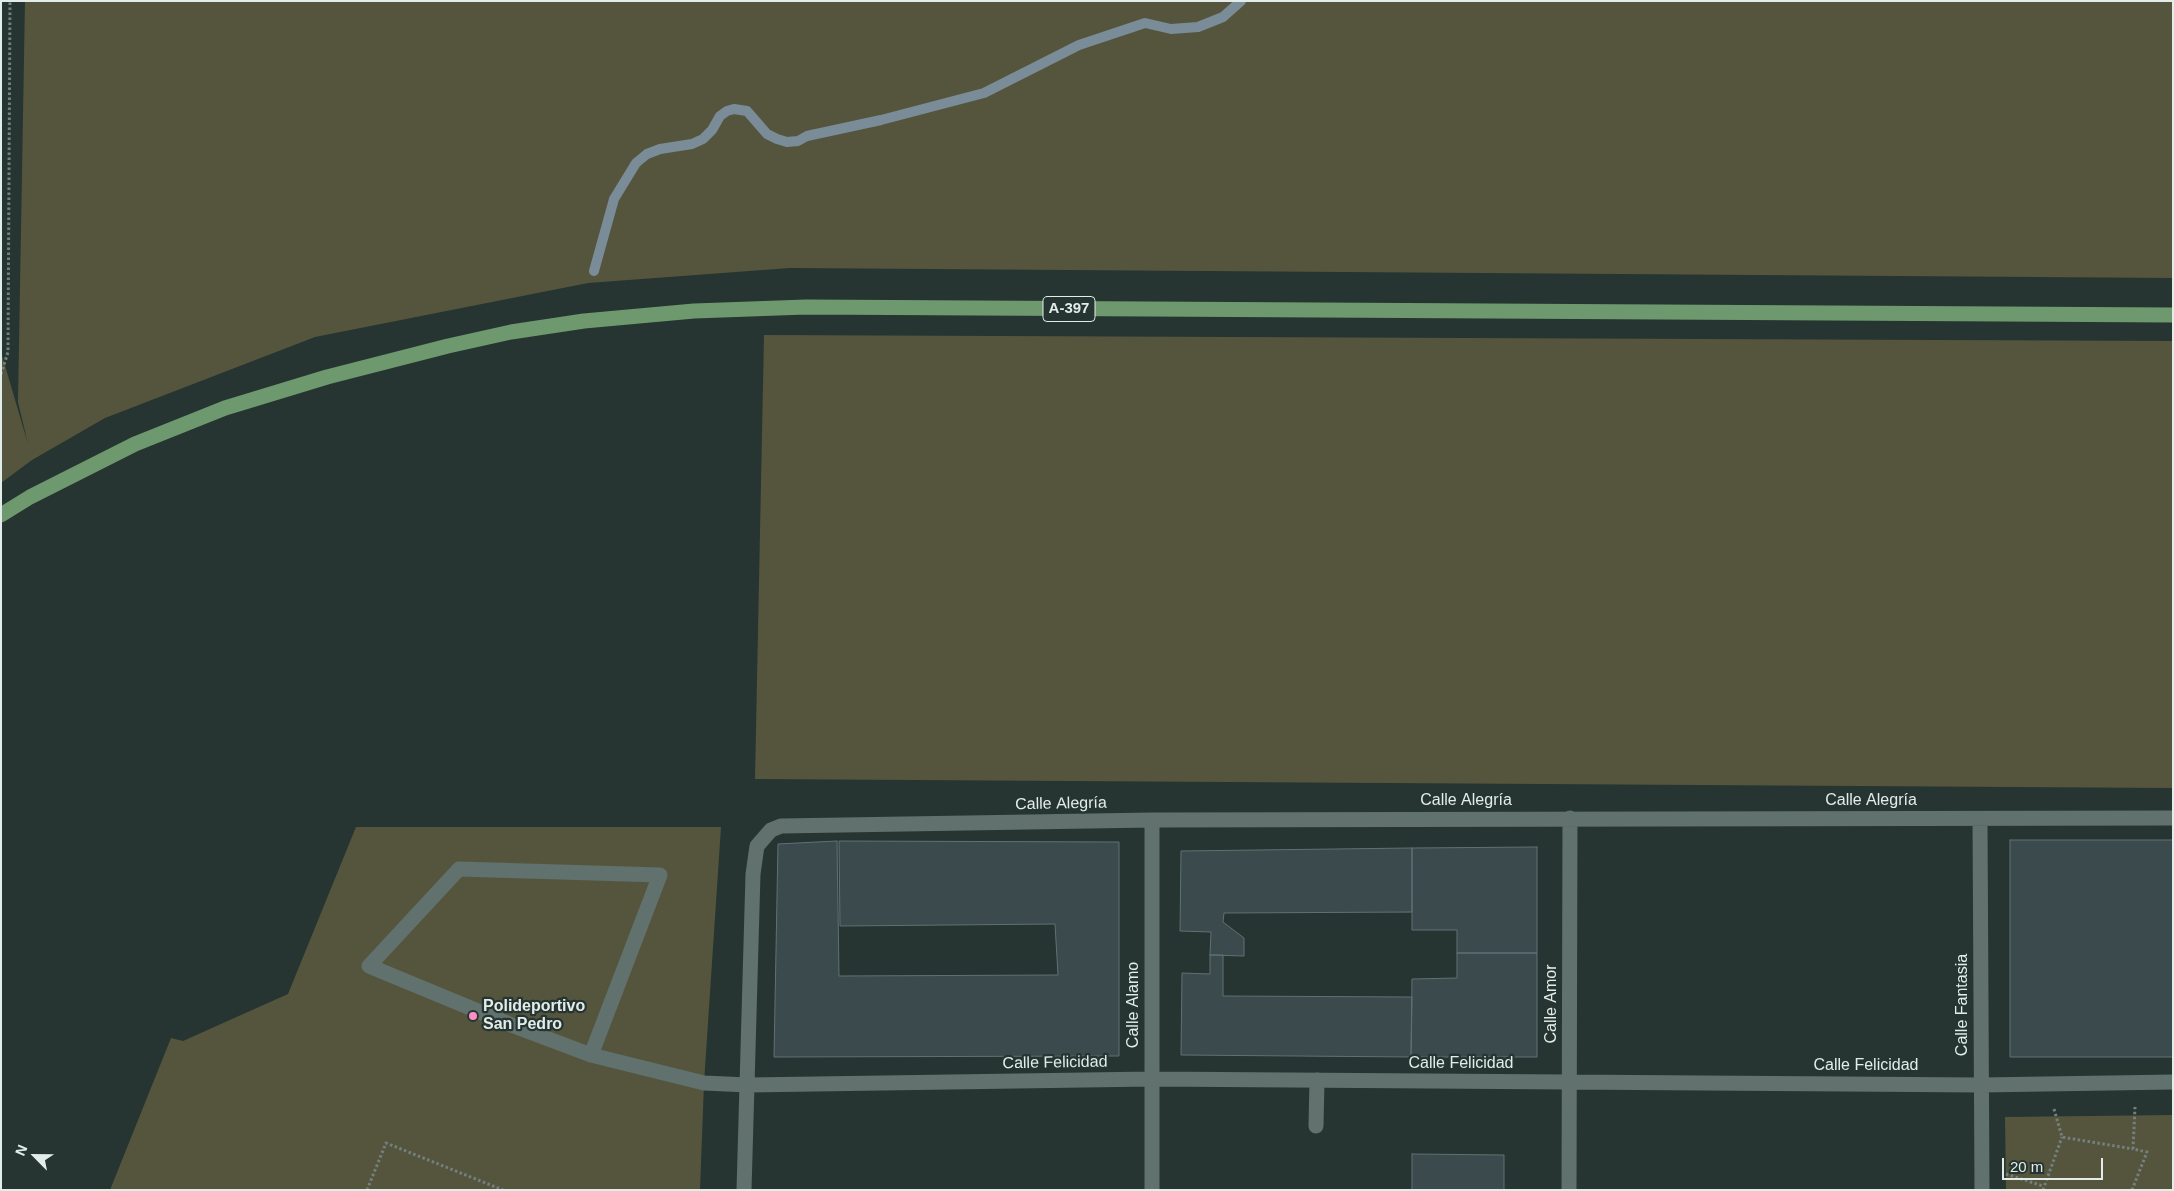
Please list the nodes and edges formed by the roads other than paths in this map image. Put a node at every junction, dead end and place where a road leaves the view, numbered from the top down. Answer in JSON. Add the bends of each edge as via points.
{"nodes":[{"id":1,"x":2173,"y":315,"type":"edge"},
{"id":2,"x":1,"y":515,"type":"edge"},
{"id":3,"x":1570,"y":818,"type":"junction"},
{"id":4,"x":2173,"y":818,"type":"edge"},
{"id":5,"x":1980,"y":819,"type":"junction"},
{"id":6,"x":1152,"y":820,"type":"junction"},
{"id":7,"x":591,"y":1054,"type":"junction"},
{"id":8,"x":1152,"y":1079,"type":"junction"},
{"id":9,"x":1316,"y":1080,"type":"junction"},
{"id":10,"x":1570,"y":1082,"type":"junction"},
{"id":11,"x":2173,"y":1082,"type":"edge"},
{"id":12,"x":748,"y":1085,"type":"junction"},
{"id":13,"x":1981,"y":1085,"type":"junction"},
{"id":14,"x":1316,"y":1126,"type":"dead end"},
{"id":15,"x":744,"y":1190,"type":"edge"},
{"id":16,"x":1152,"y":1190,"type":"edge"},
{"id":17,"x":1569,"y":1190,"type":"edge"},
{"id":18,"x":1982,"y":1190,"type":"edge"}],
"edges":[{"from":1,"to":2,"type":"main road","number":"A-397","via":[[816,307],[694,311],[511,332],[328,377],[225,408],[135,444]]},
{"from":3,"to":5,"type":"street","name":"Calle Alegría"},
{"from":3,"to":6,"type":"street","name":"Calle Alegría"},
{"from":3,"to":10,"type":"street","name":"Calle Amor"},
{"from":4,"to":5,"type":"street","name":"Calle Alegría"},
{"from":5,"to":13,"type":"street","name":"Calle Fantasia"},
{"from":6,"to":8,"type":"street","name":"Calle Alamo"},
{"from":6,"to":12,"type":"street","name":"Calle Alegría","via":[[792,825],[771,830],[757,846],[753,874]]},
{"from":7,"to":7,"type":"street","name":"Calle Felicidad","via":[[660,874],[459,869],[368,966]]},
{"from":7,"to":12,"type":"street","name":"Calle Felicidad","via":[[704,1083]]},
{"from":8,"to":9,"type":"street","name":"Calle Felicidad"},
{"from":8,"to":12,"type":"street","name":"Calle Felicidad"},
{"from":8,"to":16,"type":"street","name":"Calle Alamo"},
{"from":9,"to":10,"type":"street","name":"Calle Felicidad"},
{"from":9,"to":14,"type":"street"},
{"from":10,"to":13,"type":"street","name":"Calle Felicidad"},
{"from":10,"to":17,"type":"street","name":"Calle Amor"},
{"from":11,"to":13,"type":"street","name":"Calle Felicidad"},
{"from":12,"to":15,"type":"street"},
{"from":13,"to":18,"type":"street","name":"Calle Fantasia"}]}
